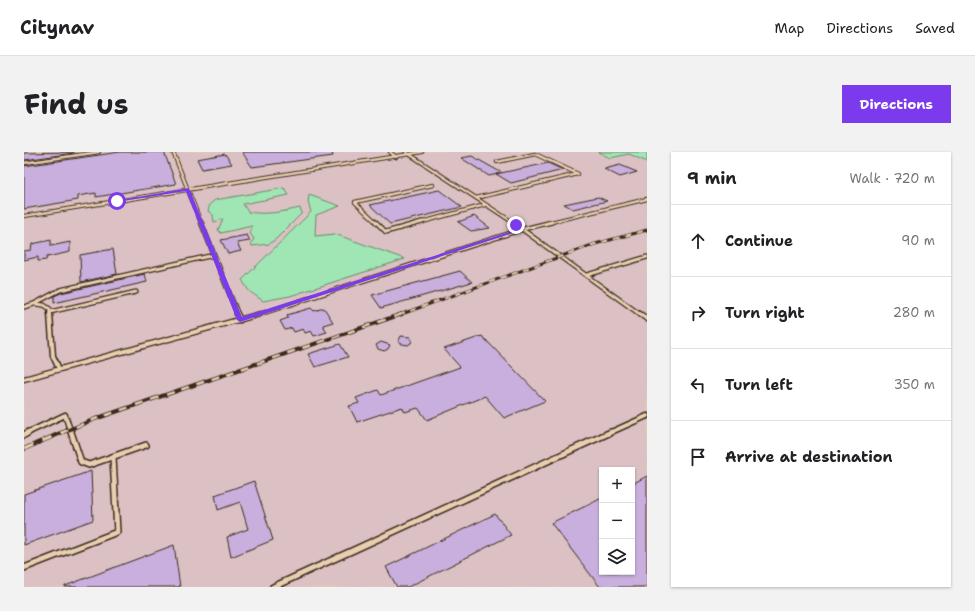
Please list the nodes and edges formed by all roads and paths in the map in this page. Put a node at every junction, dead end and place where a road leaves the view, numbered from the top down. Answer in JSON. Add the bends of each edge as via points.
{"nodes":[{"id":1,"x":99,"y":152,"type":"edge"},
{"id":2,"x":172,"y":152,"type":"edge"},
{"id":3,"x":390,"y":152,"type":"edge"},
{"id":4,"x":406,"y":152,"type":"edge"},
{"id":5,"x":422,"y":152,"type":"edge"},
{"id":6,"x":409,"y":154,"type":"junction"},
{"id":7,"x":396,"y":157,"type":"junction"},
{"id":8,"x":497,"y":162,"type":"dead end"},
{"id":9,"x":24,"y":163,"type":"edge"},
{"id":10,"x":433,"y":185,"type":"dead end"},
{"id":11,"x":187,"y":189,"type":"junction"},
{"id":12,"x":476,"y":198,"type":"junction"},
{"id":13,"x":647,"y":199,"type":"edge"},
{"id":14,"x":485,"y":205,"type":"junction"},
{"id":15,"x":24,"y":216,"type":"edge"},
{"id":16,"x":523,"y":229,"type":"junction"},
{"id":17,"x":214,"y":255,"type":"junction"},
{"id":18,"x":647,"y":257,"type":"edge"},
{"id":19,"x":587,"y":275,"type":"junction"},
{"id":20,"x":136,"y":292,"type":"dead end"},
{"id":21,"x":34,"y":304,"type":"junction"},
{"id":22,"x":24,"y":307,"type":"edge"},
{"id":23,"x":50,"y":312,"type":"junction"},
{"id":24,"x":647,"y":319,"type":"edge"},
{"id":25,"x":240,"y":320,"type":"junction"},
{"id":26,"x":59,"y":369,"type":"junction"},
{"id":27,"x":24,"y":379,"type":"edge"},
{"id":28,"x":647,"y":416,"type":"edge"},
{"id":29,"x":24,"y":435,"type":"edge"},
{"id":30,"x":146,"y":445,"type":"dead end"},
{"id":31,"x":113,"y":457,"type":"junction"},
{"id":32,"x":24,"y":568,"type":"edge"},
{"id":33,"x":273,"y":587,"type":"edge"}],
"edges":[{"from":1,"to":9,"type":"lane"},
{"from":2,"to":11,"type":"lane"},
{"from":3,"to":7,"type":"lane"},
{"from":4,"to":6,"type":"lane"},
{"from":5,"to":6,"type":"lane"},
{"from":6,"to":7,"type":"lane"},
{"from":6,"to":12,"type":"lane"},
{"from":7,"to":11,"type":"lane"},
{"from":8,"to":12,"type":"lane","via":[[535,154],[578,174]]},
{"from":10,"to":14,"type":"lane","via":[[355,202],[386,232]]},
{"from":11,"to":15,"type":"lane"},
{"from":11,"to":17,"type":"lane"},
{"from":12,"to":14,"type":"lane"},
{"from":13,"to":16,"type":"lane"},
{"from":14,"to":16,"type":"lane"},
{"from":16,"to":19,"type":"lane"},
{"from":16,"to":25,"type":"lane"},
{"from":17,"to":21,"type":"lane","via":[[60,290]]},
{"from":17,"to":25,"type":"lane"},
{"from":18,"to":19,"type":"lane"},
{"from":19,"to":24,"type":"lane"},
{"from":20,"to":23,"type":"lane"},
{"from":21,"to":22,"type":"lane"},
{"from":21,"to":23,"type":"lane","via":[[44,305]]},
{"from":23,"to":26,"type":"lane","via":[[53,356]]},
{"from":25,"to":26,"type":"lane"},
{"from":26,"to":27,"type":"lane"},
{"from":28,"to":33,"type":"lane"},
{"from":29,"to":31,"type":"lane","via":[[65,415],[81,462],[89,465]]},
{"from":30,"to":31,"type":"lane"},
{"from":31,"to":32,"type":"lane","via":[[118,532]]}]}
